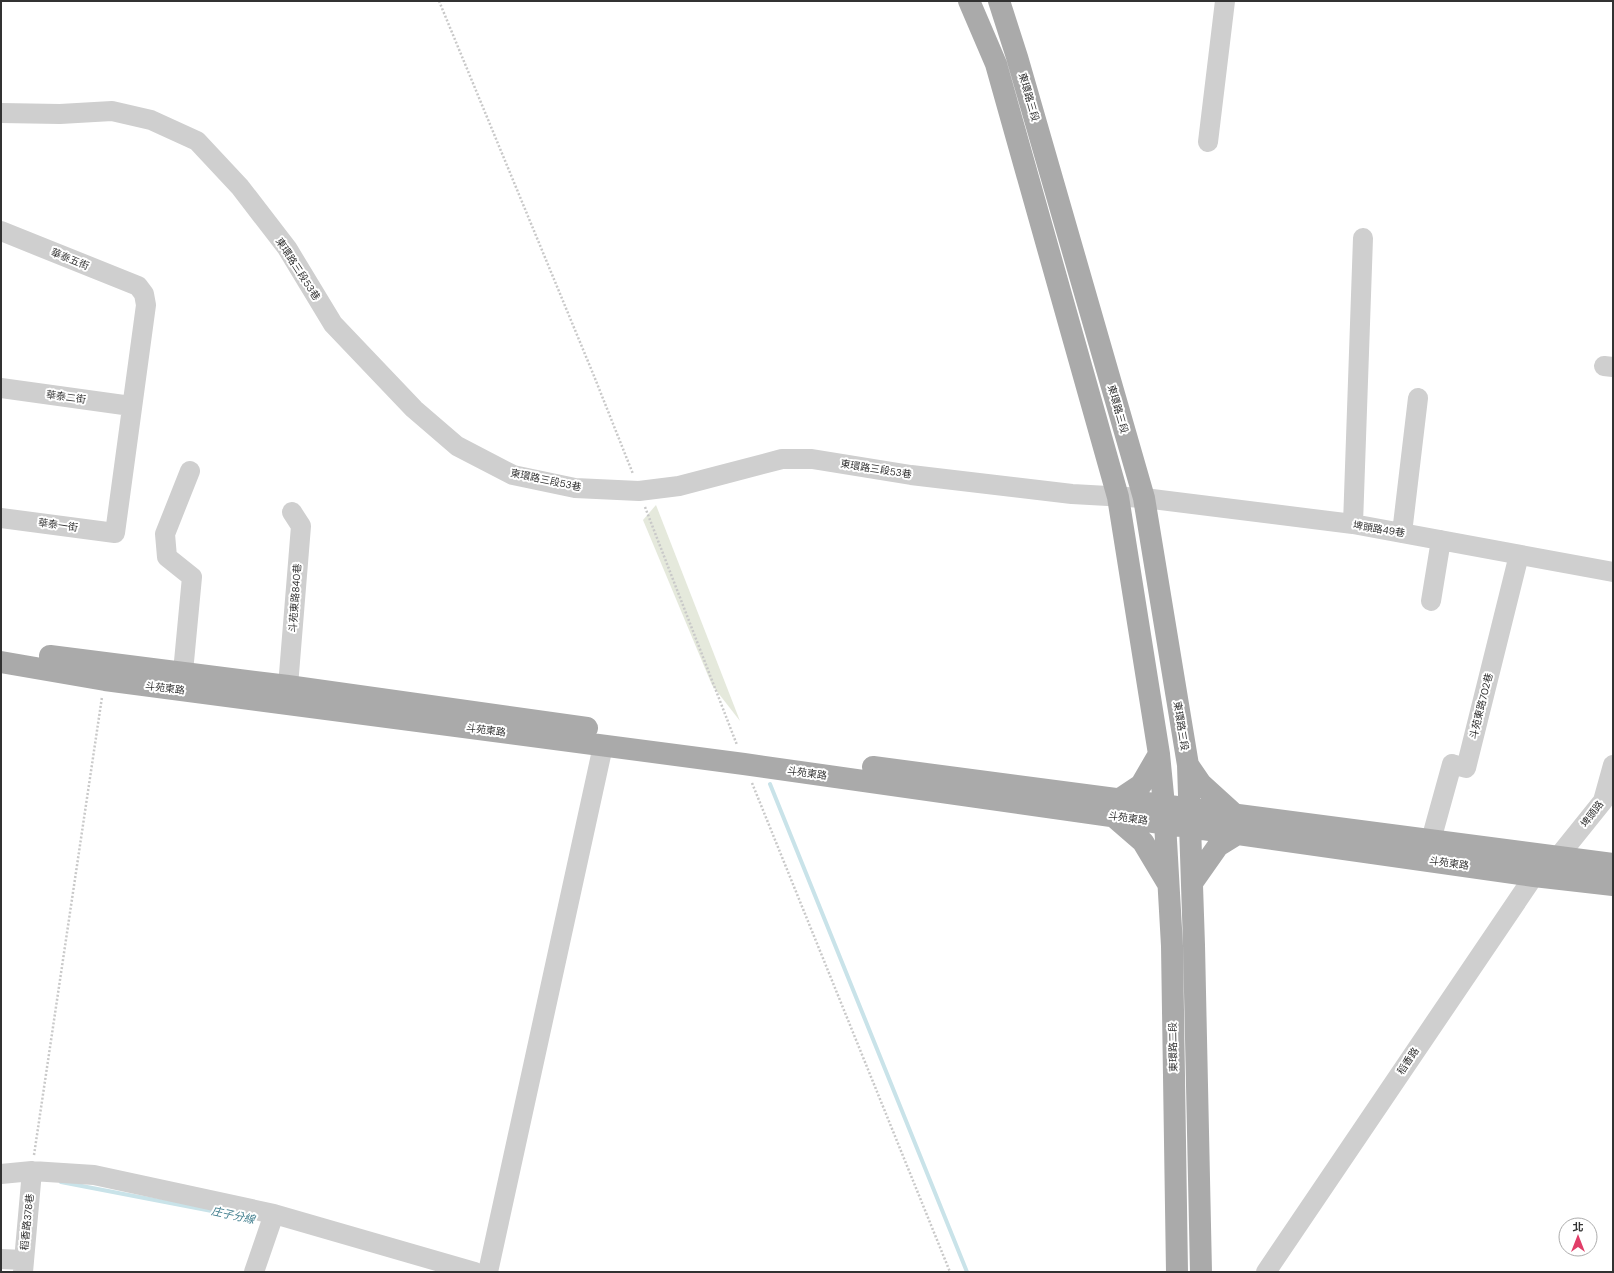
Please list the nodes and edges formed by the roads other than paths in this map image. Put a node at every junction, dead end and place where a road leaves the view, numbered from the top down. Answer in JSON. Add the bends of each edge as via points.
{"nodes":[{"id":1,"x":969,"y":1,"type":"edge"},
{"id":2,"x":999,"y":1,"type":"edge"},
{"id":3,"x":1225,"y":1,"type":"edge"},
{"id":4,"x":1,"y":113,"type":"edge"},
{"id":5,"x":1208,"y":142,"type":"dead end"},
{"id":6,"x":1,"y":231,"type":"edge"},
{"id":7,"x":1363,"y":238,"type":"dead end"},
{"id":8,"x":1,"y":388,"type":"edge"},
{"id":9,"x":1418,"y":398,"type":"dead end"},
{"id":10,"x":131,"y":406,"type":"junction"},
{"id":11,"x":190,"y":471,"type":"dead end"},
{"id":12,"x":1118,"y":497,"type":"junction"},
{"id":13,"x":1144,"y":498,"type":"junction"},
{"id":14,"x":292,"y":512,"type":"dead end"},
{"id":15,"x":1,"y":518,"type":"edge"},
{"id":16,"x":1353,"y":524,"type":"junction"},
{"id":17,"x":1402,"y":533,"type":"junction"},
{"id":18,"x":1441,"y":540,"type":"junction"},
{"id":19,"x":1520,"y":555,"type":"junction"},
{"id":20,"x":1613,"y":572,"type":"edge"},
{"id":21,"x":1432,"y":601,"type":"dead end"},
{"id":22,"x":1,"y":649,"type":"edge"},
{"id":23,"x":1,"y":662,"type":"edge"},
{"id":24,"x":183,"y":672,"type":"junction"},
{"id":25,"x":288,"y":686,"type":"junction"},
{"id":26,"x":603,"y":746,"type":"junction"},
{"id":27,"x":1159,"y":754,"type":"junction"},
{"id":28,"x":742,"y":757,"type":"junction"},
{"id":29,"x":1188,"y":765,"type":"junction"},
{"id":30,"x":1613,"y":765,"type":"edge"},
{"id":31,"x":1116,"y":807,"type":"junction"},
{"id":32,"x":1165,"y":814,"type":"junction"},
{"id":33,"x":1189,"y":817,"type":"junction"},
{"id":34,"x":1237,"y":823,"type":"junction"},
{"id":35,"x":1431,"y":840,"type":"junction"},
{"id":36,"x":1558,"y":857,"type":"junction"},
{"id":37,"x":1613,"y":864,"type":"edge"},
{"id":38,"x":1534,"y":876,"type":"junction"},
{"id":39,"x":1192,"y":883,"type":"junction"},
{"id":40,"x":1168,"y":884,"type":"junction"},
{"id":41,"x":1613,"y":885,"type":"edge"},
{"id":42,"x":32,"y":1172,"type":"junction"},
{"id":43,"x":1,"y":1174,"type":"edge"},
{"id":44,"x":274,"y":1214,"type":"junction"},
{"id":45,"x":1,"y":1259,"type":"edge"},
{"id":46,"x":23,"y":1266,"type":"edge"},
{"id":47,"x":254,"y":1272,"type":"edge"},
{"id":48,"x":474,"y":1272,"type":"edge"},
{"id":49,"x":488,"y":1272,"type":"edge"},
{"id":50,"x":1177,"y":1272,"type":"edge"},
{"id":51,"x":1201,"y":1272,"type":"edge"},
{"id":52,"x":1266,"y":1272,"type":"edge"}],
"edges":[{"from":1,"to":12,"type":"main road","via":[[996,64]]},
{"from":2,"to":13,"type":"main road","name":"東環路三段","via":[[1018,57]]},
{"from":3,"to":5,"type":"street"},
{"from":4,"to":12,"type":"street","name":"東環路三段53巷","via":[[60,114],[112,111],[151,120],[197,141],[240,187],[287,248],[333,324],[414,410],[457,446],[513,475],[575,488],[639,492],[679,486],[782,459],[812,459],[919,476]]},
{"from":6,"to":10,"type":"street","name":"華泰五街","via":[[138,286],[144,294],[146,305]]},
{"from":7,"to":16,"type":"street"},
{"from":8,"to":10,"type":"street","name":"華泰二街"},
{"from":9,"to":17,"type":"street"},
{"from":10,"to":15,"type":"street","name":"華泰一街","via":[[115,533]]},
{"from":11,"to":24,"type":"street","via":[[165,534],[167,557],[192,577]]},
{"from":12,"to":13,"type":"street","name":"東環路三段53巷"},
{"from":12,"to":27,"type":"main road"},
{"from":13,"to":16,"type":"street","name":"埤頭路49巷"},
{"from":13,"to":29,"type":"main road","name":"東環路三段"},
{"from":14,"to":25,"type":"street","name":"斗苑東路840巷","via":[[301,526]]},
{"from":16,"to":17,"type":"street","name":"埤頭路49巷"},
{"from":17,"to":18,"type":"street","name":"埤頭路49巷"},
{"from":18,"to":19,"type":"street","name":"埤頭路49巷"},
{"from":18,"to":21,"type":"street"},
{"from":19,"to":20,"type":"street","name":"埤頭路49巷"},
{"from":19,"to":35,"type":"street","name":"斗苑東路702巷","via":[[1466,768],[1452,764]]},
{"from":22,"to":24,"type":"main road","name":"斗苑東路"},
{"from":23,"to":26,"type":"main road","name":"斗苑東路","via":[[104,680]]},
{"from":24,"to":25,"type":"main road","name":"斗苑東路"},
{"from":25,"to":28,"type":"main road","name":"斗苑東路"},
{"from":26,"to":28,"type":"main road","name":"斗苑東路"},
{"from":26,"to":49,"type":"street"},
{"from":27,"to":31,"type":"main road","via":[[1141,785]]},
{"from":27,"to":32,"type":"main road"},
{"from":28,"to":31,"type":"main road","name":"斗苑東路"},
{"from":29,"to":33,"type":"main road","name":"東環路三段"},
{"from":29,"to":34,"type":"main road","via":[[1201,784]]},
{"from":30,"to":36,"type":"street","name":"埤頭路","via":[[1603,801]]},
{"from":31,"to":32,"type":"main road","name":"斗苑東路"},
{"from":31,"to":40,"type":"main road","via":[[1143,842]]},
{"from":32,"to":33,"type":"main road","name":"斗苑東路"},
{"from":32,"to":40,"type":"main road","name":"東環路二段"},
{"from":33,"to":34,"type":"main road","name":"斗苑東路"},
{"from":33,"to":39,"type":"main road"},
{"from":34,"to":35,"type":"main road","name":"斗苑東路"},
{"from":34,"to":38,"type":"main road","name":"斗苑東路"},
{"from":34,"to":39,"type":"main road"},
{"from":35,"to":36,"type":"main road","name":"斗苑東路"},
{"from":36,"to":37,"type":"main road","name":"斗苑東路"},
{"from":36,"to":38,"type":"street","name":"稻香路"},
{"from":38,"to":41,"type":"main road","name":"斗苑東路"},
{"from":38,"to":52,"type":"street","name":"稻香路"},
{"from":39,"to":51,"type":"main road"},
{"from":40,"to":50,"type":"main road","name":"東環路二段","via":[[1172,946]]},
{"from":42,"to":43,"type":"street"},
{"from":42,"to":44,"type":"street","via":[[94,1175]]},
{"from":42,"to":46,"type":"street","name":"稻香路378巷"},
{"from":44,"to":47,"type":"street"},
{"from":44,"to":48,"type":"street"},
{"from":45,"to":46,"type":"street"}]}
